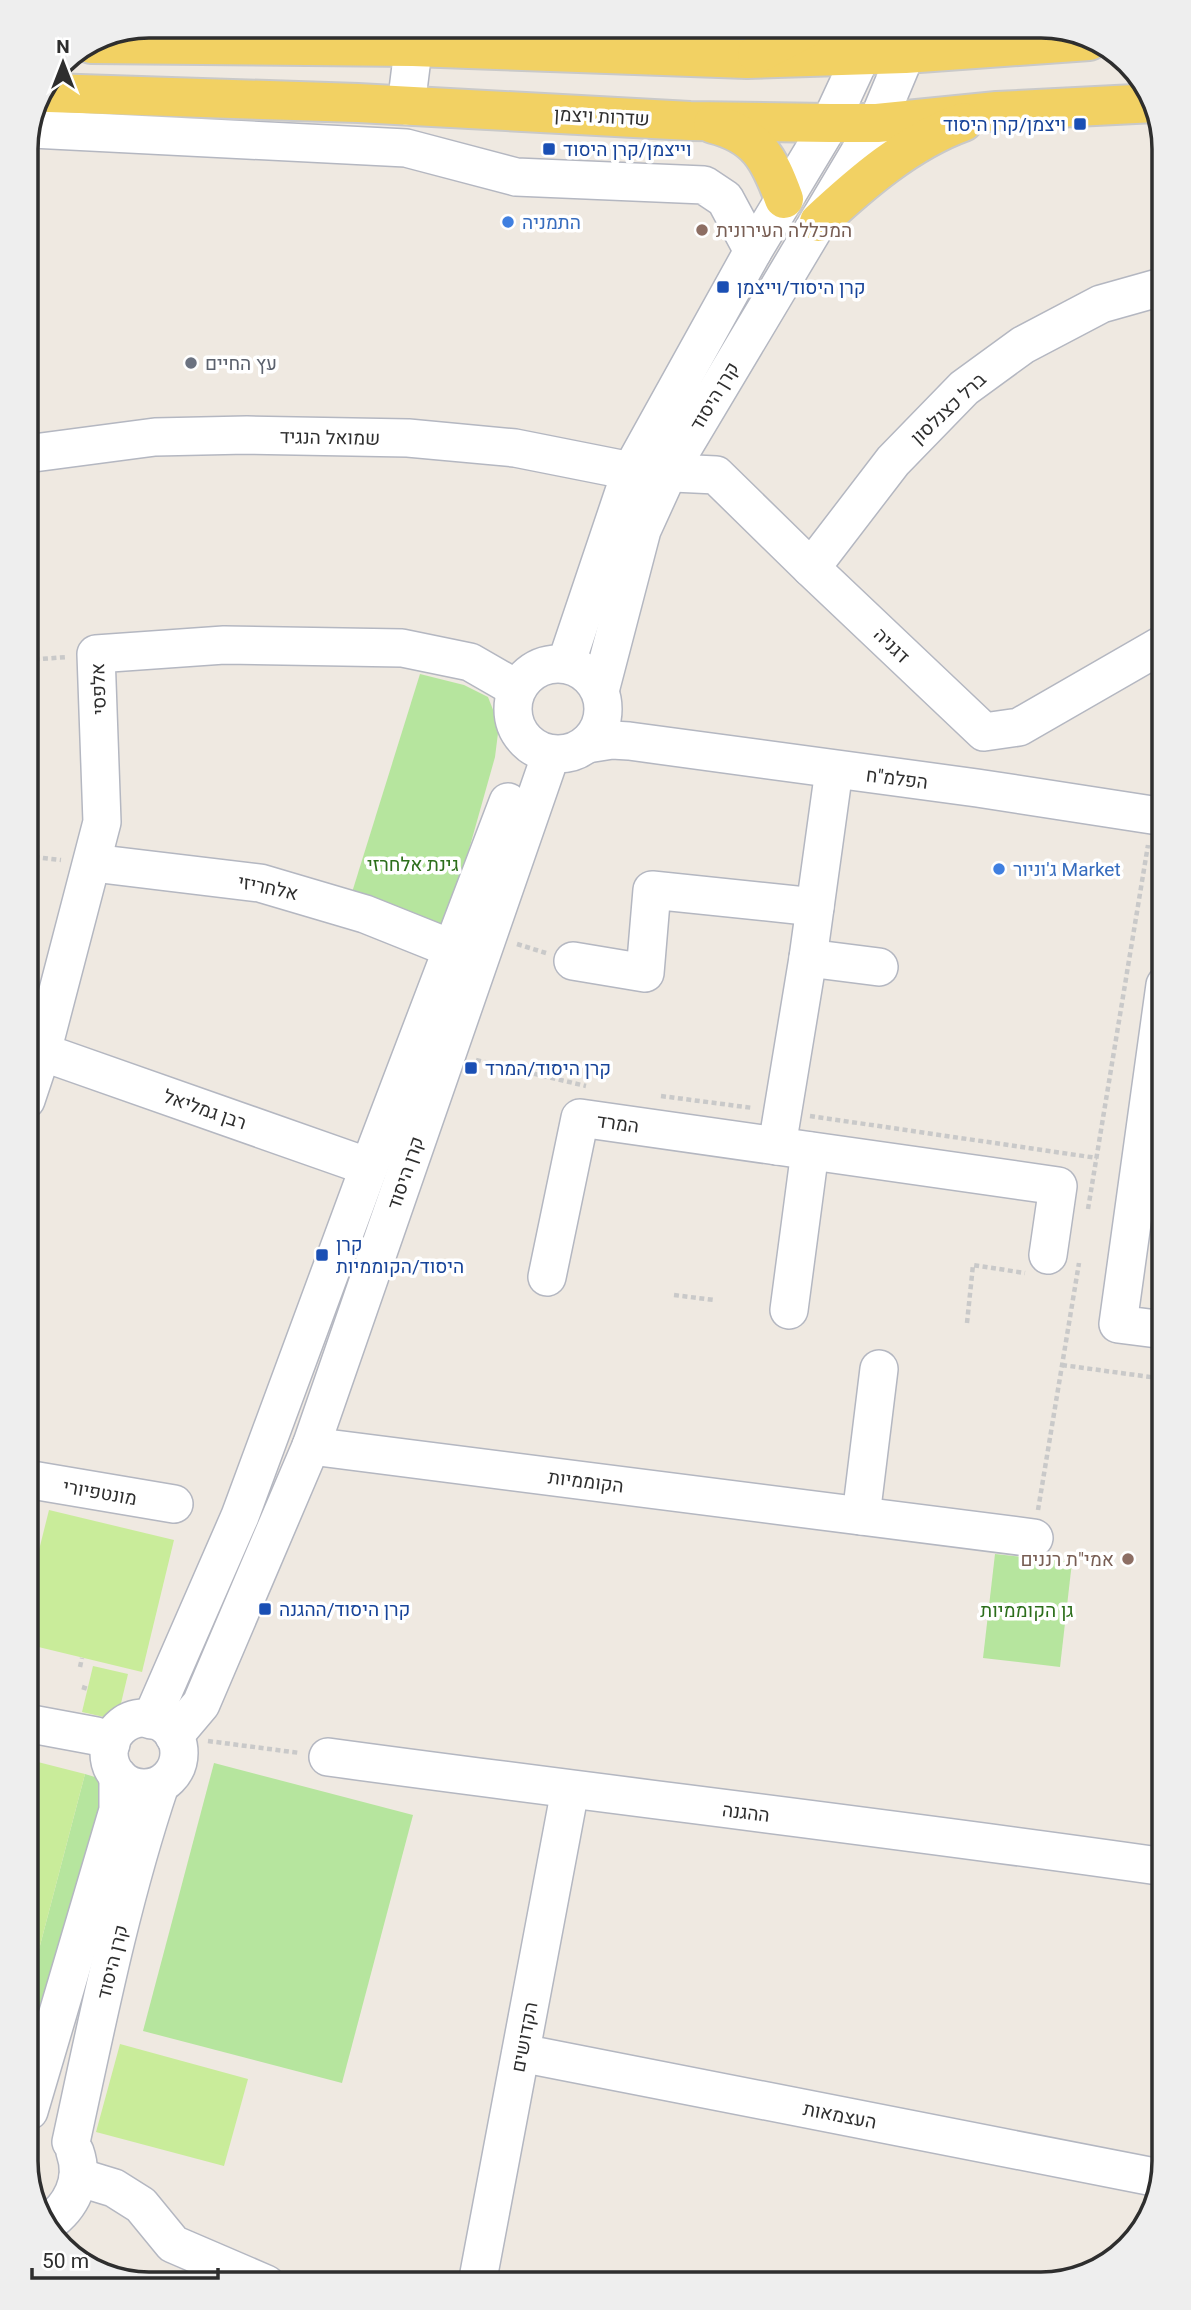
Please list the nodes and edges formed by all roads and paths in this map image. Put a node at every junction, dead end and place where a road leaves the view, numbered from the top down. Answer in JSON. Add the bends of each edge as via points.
{"nodes":[{"id":1,"x":320,"y":38,"type":"edge"},
{"id":2,"x":414,"y":38,"type":"edge"},
{"id":3,"x":433,"y":38,"type":"edge"},
{"id":4,"x":787,"y":39,"type":"edge"},
{"id":5,"x":911,"y":40,"type":"edge"},
{"id":6,"x":131,"y":41,"type":"edge"},
{"id":7,"x":868,"y":41,"type":"edge"},
{"id":8,"x":1062,"y":41,"type":"edge"},
{"id":9,"x":747,"y":60,"type":"junction"},
{"id":10,"x":55,"y":93,"type":"edge"},
{"id":11,"x":1142,"y":104,"type":"edge"},
{"id":12,"x":407,"y":106,"type":"junction"},
{"id":13,"x":997,"y":111,"type":"junction"},
{"id":14,"x":690,"y":121,"type":"junction"},
{"id":15,"x":877,"y":122,"type":"junction"},
{"id":16,"x":830,"y":123,"type":"junction"},
{"id":17,"x":41,"y":130,"type":"edge"},
{"id":18,"x":784,"y":199,"type":"junction"},
{"id":19,"x":819,"y":222,"type":"junction"},
{"id":20,"x":753,"y":251,"type":"junction"},
{"id":21,"x":1152,"y":290,"type":"edge"},
{"id":22,"x":39,"y":452,"type":"edge"},
{"id":23,"x":631,"y":471,"type":"junction"},
{"id":24,"x":668,"y":473,"type":"junction"},
{"id":25,"x":811,"y":568,"type":"junction"},
{"id":26,"x":1152,"y":651,"type":"edge"},
{"id":27,"x":96,"y":654,"type":"junction"},
{"id":28,"x":39,"y":659,"type":"edge"},
{"id":29,"x":566,"y":664,"type":"junction"},
{"id":30,"x":517,"y":689,"type":"junction"},
{"id":31,"x":602,"y":699,"type":"junction"},
{"id":32,"x":629,"y":741,"type":"junction"},
{"id":33,"x":587,"y":744,"type":"junction"},
{"id":34,"x":541,"y":750,"type":"junction"},
{"id":35,"x":834,"y":770,"type":"junction"},
{"id":36,"x":1152,"y":815,"type":"edge"},
{"id":37,"x":1152,"y":850,"type":"edge"},
{"id":38,"x":93,"y":863,"type":"junction"},
{"id":39,"x":815,"y":906,"type":"junction"},
{"id":40,"x":486,"y":936,"type":"junction"},
{"id":41,"x":435,"y":942,"type":"dead end"},
{"id":42,"x":808,"y":958,"type":"junction"},
{"id":43,"x":573,"y":961,"type":"joint"},
{"id":44,"x":879,"y":967,"type":"dead end"},
{"id":45,"x":42,"y":1052,"type":"junction"},
{"id":46,"x":445,"y":1055,"type":"junction"},
{"id":47,"x":39,"y":1062,"type":"edge"},
{"id":48,"x":1152,"y":1079,"type":"edge"},
{"id":49,"x":599,"y":1088,"type":"dead end"},
{"id":50,"x":651,"y":1095,"type":"dead end"},
{"id":51,"x":790,"y":1136,"type":"junction"},
{"id":52,"x":1097,"y":1158,"type":"junction"},
{"id":53,"x":369,"y":1167,"type":"junction"},
{"id":54,"x":1088,"y":1212,"type":"dead end"},
{"id":55,"x":1057,"y":1266,"type":"junction"},
{"id":56,"x":547,"y":1277,"type":"dead end"},
{"id":57,"x":1076,"y":1281,"type":"junction"},
{"id":58,"x":674,"y":1295,"type":"dead end"},
{"id":59,"x":714,"y":1300,"type":"dead end"},
{"id":60,"x":789,"y":1310,"type":"dead end"},
{"id":61,"x":967,"y":1323,"type":"dead end"},
{"id":62,"x":1152,"y":1328,"type":"edge"},
{"id":63,"x":1062,"y":1365,"type":"junction"},
{"id":64,"x":879,"y":1369,"type":"dead end"},
{"id":65,"x":1152,"y":1378,"type":"edge"},
{"id":66,"x":311,"y":1446,"type":"junction"},
{"id":67,"x":38,"y":1481,"type":"edge"},
{"id":68,"x":174,"y":1504,"type":"dead end"},
{"id":69,"x":862,"y":1516,"type":"junction"},
{"id":70,"x":1034,"y":1538,"type":"joint"},
{"id":71,"x":82,"y":1658,"type":"dead end"},
{"id":72,"x":80,"y":1667,"type":"dead end"},
{"id":73,"x":38,"y":1725,"type":"edge"},
{"id":74,"x":176,"y":1732,"type":"junction"},
{"id":75,"x":328,"y":1757,"type":"joint"},
{"id":76,"x":114,"y":1760,"type":"junction"},
{"id":77,"x":160,"y":1785,"type":"junction"},
{"id":78,"x":570,"y":1790,"type":"junction"},
{"id":79,"x":1152,"y":1865,"type":"edge"},
{"id":80,"x":521,"y":2053,"type":"junction"},
{"id":81,"x":38,"y":2077,"type":"edge"},
{"id":82,"x":38,"y":2116,"type":"edge"},
{"id":83,"x":75,"y":2159,"type":"junction"},
{"id":84,"x":1152,"y":2176,"type":"edge"},
{"id":85,"x":55,"y":2218,"type":"edge"},
{"id":86,"x":236,"y":2271,"type":"edge"},
{"id":87,"x":479,"y":2271,"type":"edge"}],
"edges":[{"from":1,"to":6,"type":"main road"},
{"from":2,"to":12,"type":"street"},
{"from":3,"to":9,"type":"main road"},
{"from":4,"to":9,"type":"main road"},
{"from":5,"to":7,"type":"main road"},
{"from":5,"to":8,"type":"main road"},
{"from":5,"to":15,"type":"street","name":"קרן היסוד"},
{"from":7,"to":9,"type":"main road"},
{"from":7,"to":16,"type":"street","name":"קרן היסוד"},
{"from":10,"to":12,"type":"main road","name":"שדרות ויצמן"},
{"from":11,"to":13,"type":"main road","name":"שדרות ויצמן"},
{"from":12,"to":14,"type":"main road","name":"שדרות ויצמן"},
{"from":13,"to":15,"type":"main road","name":"שדרות ויצמן"},
{"from":13,"to":19,"type":"main road","via":[[952,125],[925,140],[870,177]]},
{"from":14,"to":16,"type":"main road","name":"שדרות ויצמן"},
{"from":14,"to":18,"type":"main road","via":[[733,131],[758,147]]},
{"from":15,"to":16,"type":"main road","name":"שדרות ויצמן"},
{"from":15,"to":19,"type":"street","name":"קרן היסוד"},
{"from":16,"to":18,"type":"street","name":"קרן היסוד"},
{"from":17,"to":20,"type":"street","via":[[406,148],[516,177],[704,184],[724,199]]},
{"from":18,"to":20,"type":"street","name":"קרן היסוד"},
{"from":19,"to":24,"type":"street","name":"קרן היסוד"},
{"from":20,"to":23,"type":"street","name":"קרן היסוד"},
{"from":21,"to":25,"type":"street","name":"ברל כצנלסון","via":[[1101,304],[1023,345],[964,388],[893,461]]},
{"from":22,"to":23,"type":"street","name":"שמואל הנגיד","via":[[155,437],[408,438],[515,448]]},
{"from":23,"to":24,"type":"street","name":"דגניה"},
{"from":23,"to":29,"type":"street","name":"קרן היסוד"},
{"from":24,"to":25,"type":"street","name":"דגניה","via":[[716,475]]},
{"from":24,"to":31,"type":"street","name":"קרן היסוד","via":[[642,530]]},
{"from":25,"to":26,"type":"street","name":"דגניה","via":[[984,732],[1020,727]]},
{"from":27,"to":28,"type":"path"},
{"from":27,"to":30,"type":"street","name":"אלפסי","via":[[224,645],[402,648],[470,662]]},
{"from":27,"to":38,"type":"street","name":"אלפסי","via":[[102,821]]},
{"from":29,"to":30,"type":"street","via":[[537,668]]},
{"from":29,"to":31,"type":"street","via":[[592,678]]},
{"from":30,"to":34,"type":"street","via":[[512,714],[521,737]]},
{"from":31,"to":32,"type":"street","via":[[615,732]]},
{"from":31,"to":33,"type":"street","via":[[602,720]]},
{"from":32,"to":33,"type":"street","name":"הפלמ\"ח"},
{"from":32,"to":35,"type":"street","name":"הפלמ\"ח"},
{"from":33,"to":34,"type":"street","via":[[564,755]]},
{"from":34,"to":40,"type":"street","name":"קרן היסוד"},
{"from":34,"to":53,"type":"street","name":"קרן היסוד","via":[[451,948]]},
{"from":35,"to":36,"type":"street","name":"הפלמ\"ח"},
{"from":35,"to":39,"type":"street"},
{"from":37,"to":52,"type":"path"},
{"from":38,"to":41,"type":"street","name":"אלחריזי","via":[[260,883],[365,914]]},
{"from":38,"to":45,"type":"street","name":"אלפסי"},
{"from":39,"to":42,"type":"street"},
{"from":39,"to":43,"type":"street","via":[[652,890],[645,974]]},
{"from":40,"to":43,"type":"path"},
{"from":40,"to":46,"type":"street","name":"קרן היסוד"},
{"from":42,"to":44,"type":"street"},
{"from":42,"to":51,"type":"street"},
{"from":45,"to":47,"type":"street","name":"אלפסי"},
{"from":45,"to":53,"type":"street","name":"רבן גמליאל"},
{"from":46,"to":49,"type":"path"},
{"from":46,"to":66,"type":"street","name":"קרן היסוד"},
{"from":48,"to":62,"type":"street","via":[[1118,1324]]},
{"from":50,"to":51,"type":"path"},
{"from":51,"to":52,"type":"path"},
{"from":51,"to":55,"type":"street","name":"המרד","via":[[1058,1186]]},
{"from":51,"to":56,"type":"street","name":"המרד","via":[[580,1118]]},
{"from":51,"to":60,"type":"street"},
{"from":52,"to":54,"type":"path"},
{"from":53,"to":74,"type":"street","name":"קרן היסוד","via":[[240,1516]]},
{"from":55,"to":57,"type":"path"},
{"from":55,"to":57,"type":"path"},
{"from":55,"to":61,"type":"path","via":[[973,1265]]},
{"from":57,"to":63,"type":"path"},
{"from":58,"to":59,"type":"path"},
{"from":63,"to":65,"type":"path"},
{"from":63,"to":70,"type":"path"},
{"from":64,"to":69,"type":"street"},
{"from":66,"to":69,"type":"street","name":"הקוממיות"},
{"from":66,"to":74,"type":"street","name":"קרן היסוד","via":[[201,1704]]},
{"from":67,"to":68,"type":"street","name":"מונטפיורי"},
{"from":69,"to":70,"type":"street","name":"הקוממיות"},
{"from":71,"to":72,"type":"path"},
{"from":73,"to":76,"type":"street","via":[[96,1736]]},
{"from":74,"to":75,"type":"path"},
{"from":74,"to":76,"type":"street","via":[[134,1720],[116,1734]]},
{"from":74,"to":77,"type":"street","via":[[176,1769]]},
{"from":75,"to":78,"type":"street","name":"ההגנה"},
{"from":76,"to":77,"type":"street","via":[[126,1783],[137,1788]]},
{"from":76,"to":81,"type":"street","name":"קרן היסוד","via":[[118,1810]]},
{"from":77,"to":83,"type":"street","name":"קרן היסוד","via":[[108,1975]]},
{"from":78,"to":79,"type":"street","name":"ההגנה"},
{"from":78,"to":80,"type":"street","name":"הקדושים"},
{"from":80,"to":84,"type":"street","name":"העצמאות"},
{"from":80,"to":87,"type":"street","name":"הקדושים"},
{"from":82,"to":83,"type":"street","via":[[60,2128]]},
{"from":83,"to":85,"type":"street","name":"קרן היסוד","via":[[72,2199]]},
{"from":83,"to":86,"type":"street","via":[[141,2205],[173,2244]]}]}
